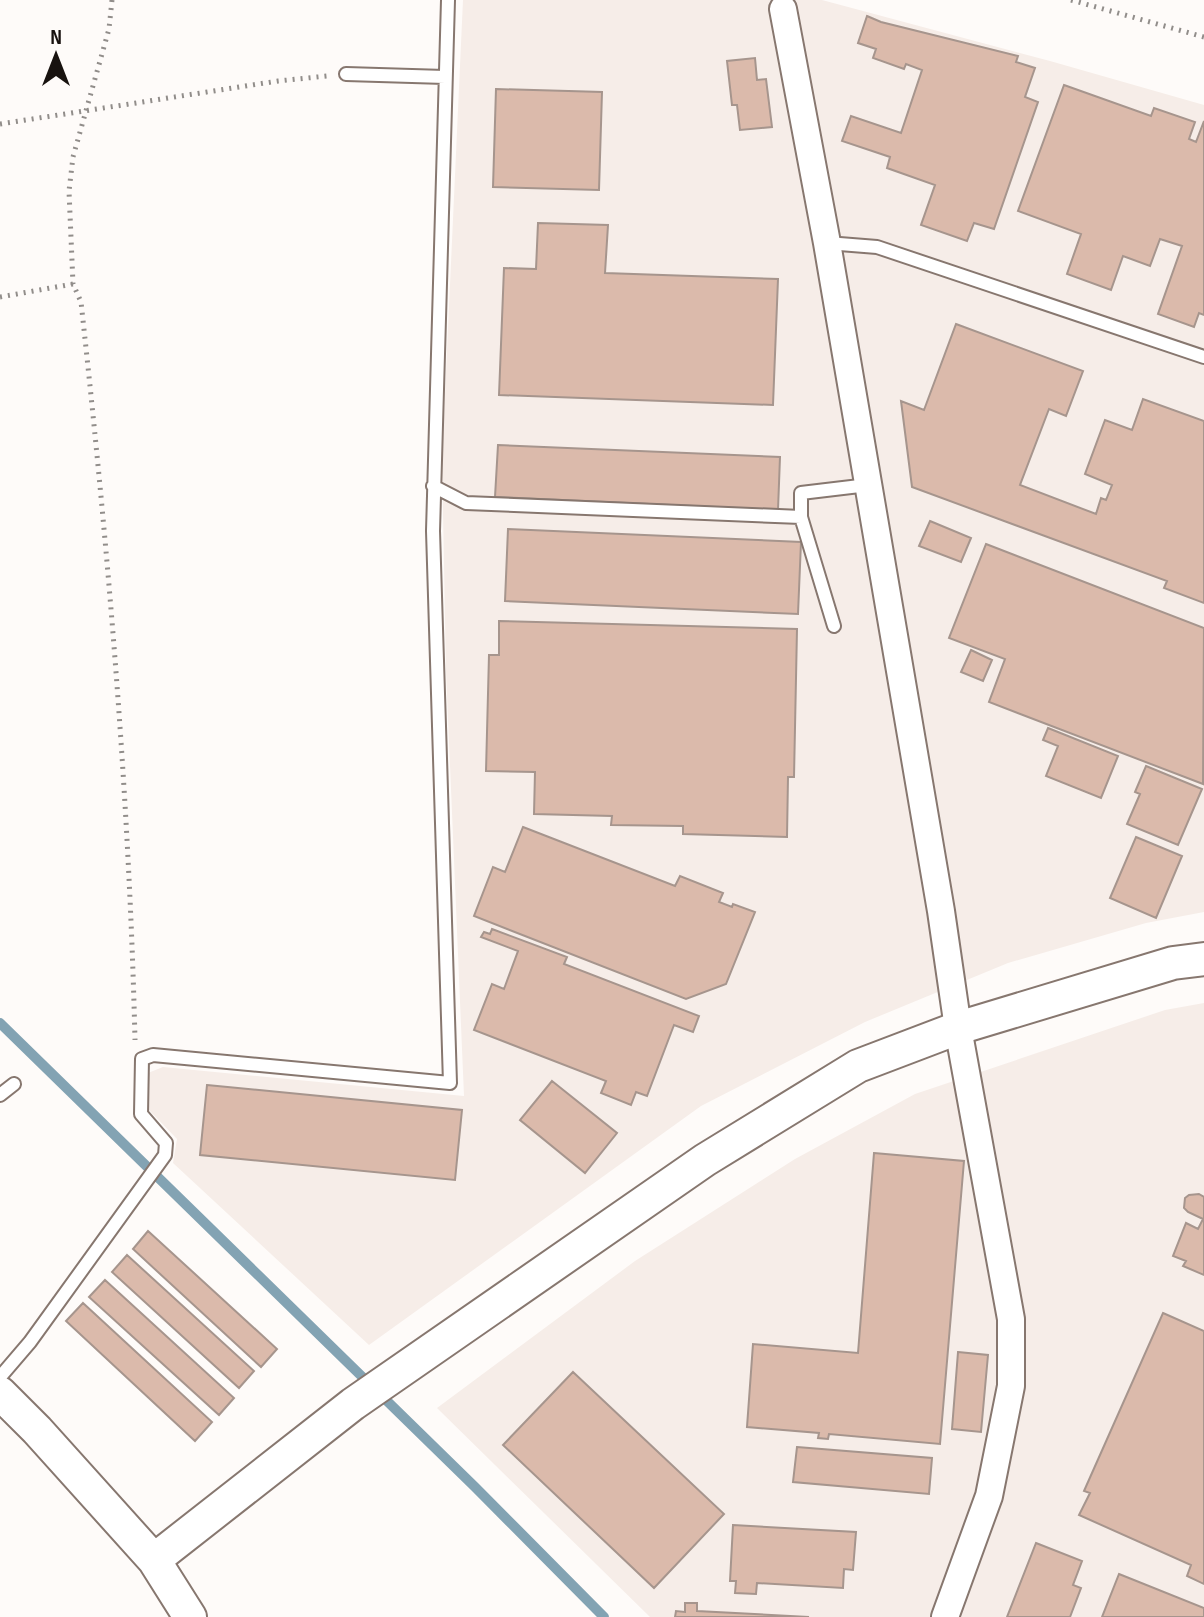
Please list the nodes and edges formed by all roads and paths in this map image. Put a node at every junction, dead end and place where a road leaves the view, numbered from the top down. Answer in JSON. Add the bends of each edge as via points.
{"nodes":[{"id":1,"x":112,"y":0,"type":"edge"},
{"id":2,"x":448,"y":0,"type":"edge"},
{"id":3,"x":1071,"y":0,"type":"edge"},
{"id":4,"x":783,"y":9,"type":"dead end"},
{"id":5,"x":1204,"y":37,"type":"edge"},
{"id":6,"x":346,"y":74,"type":"joint"},
{"id":7,"x":445,"y":77,"type":"junction"},
{"id":8,"x":86,"y":112,"type":"junction"},
{"id":9,"x":0,"y":124,"type":"edge"},
{"id":10,"x":827,"y":243,"type":"junction"},
{"id":11,"x":73,"y":284,"type":"junction"},
{"id":12,"x":0,"y":297,"type":"edge"},
{"id":13,"x":1204,"y":357,"type":"edge"},
{"id":14,"x":868,"y":485,"type":"junction"},
{"id":15,"x":433,"y":486,"type":"junction"},
{"id":16,"x":801,"y":517,"type":"junction"},
{"id":17,"x":834,"y":626,"type":"dead end"},
{"id":18,"x":1204,"y":959,"type":"edge"},
{"id":19,"x":958,"y":1028,"type":"junction"},
{"id":20,"x":142,"y":1059,"type":"junction"},
{"id":21,"x":14,"y":1084,"type":"dead end"},
{"id":22,"x":0,"y":1095,"type":"edge"},
{"id":23,"x":0,"y":1377,"type":"edge"},
{"id":24,"x":0,"y":1393,"type":"edge"},
{"id":25,"x":154,"y":1560,"type":"junction"},
{"id":26,"x":190,"y":1617,"type":"edge"},
{"id":27,"x":945,"y":1617,"type":"edge"}],
"edges":[{"from":1,"to":8,"type":"path"},
{"from":2,"to":7,"type":"lane"},
{"from":3,"to":5,"type":"path"},
{"from":4,"to":10,"type":"street"},
{"from":6,"to":7,"type":"lane"},
{"from":6,"to":8,"type":"path"},
{"from":7,"to":15,"type":"lane"},
{"from":8,"to":9,"type":"path"},
{"from":8,"to":11,"type":"path","via":[[69,191]]},
{"from":10,"to":13,"type":"lane","via":[[877,247]]},
{"from":10,"to":14,"type":"street"},
{"from":11,"to":12,"type":"path"},
{"from":11,"to":20,"type":"path","via":[[81,302],[106,546],[122,744],[135,1046]]},
{"from":14,"to":16,"type":"lane","via":[[801,493]]},
{"from":14,"to":19,"type":"street"},
{"from":15,"to":16,"type":"lane","via":[[466,503]]},
{"from":15,"to":20,"type":"lane","via":[[450,1083],[153,1055]]},
{"from":16,"to":17,"type":"lane"},
{"from":18,"to":19,"type":"street","via":[[1173,963]]},
{"from":19,"to":25,"type":"street","via":[[858,1066],[705,1160],[353,1404]]},
{"from":19,"to":27,"type":"street","via":[[1011,1319],[1011,1386],[989,1496]]},
{"from":20,"to":23,"type":"lane","via":[[141,1114],[166,1143],[165,1155]]},
{"from":21,"to":22,"type":"lane"},
{"from":24,"to":25,"type":"street"},
{"from":25,"to":26,"type":"street"}]}
